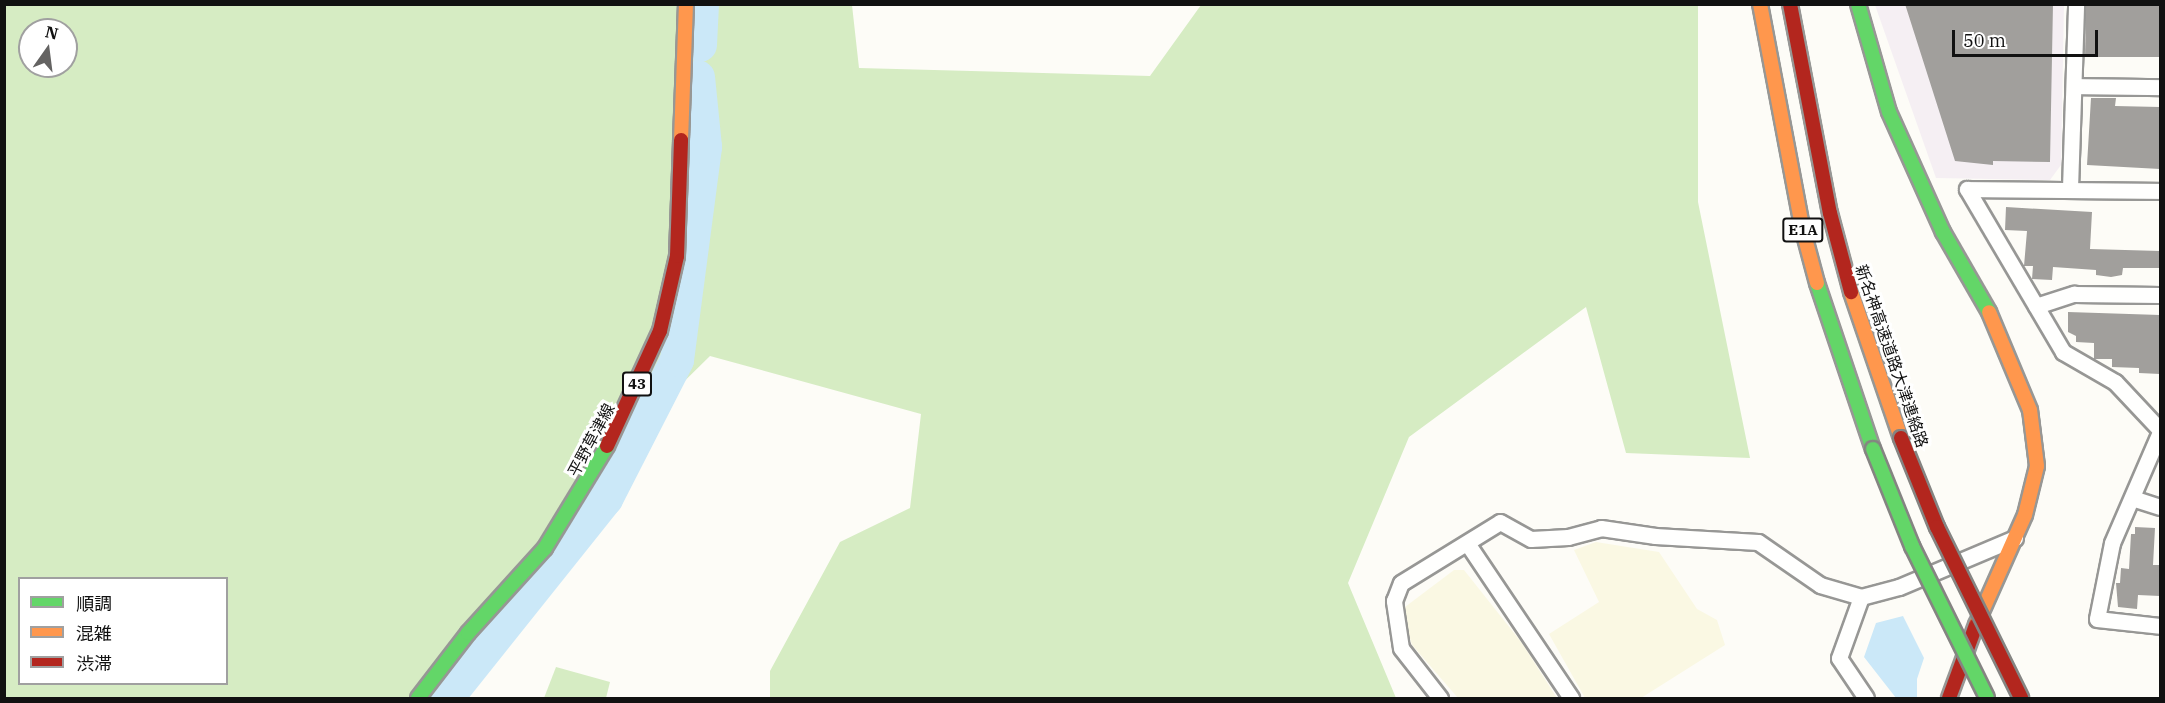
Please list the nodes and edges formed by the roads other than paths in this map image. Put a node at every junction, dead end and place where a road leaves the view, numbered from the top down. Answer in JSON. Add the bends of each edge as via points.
{"nodes":[{"id":1,"x":686,"y":4,"type":"edge"},
{"id":2,"x":1760,"y":4,"type":"edge"},
{"id":3,"x":1790,"y":4,"type":"edge"},
{"id":4,"x":1858,"y":4,"type":"edge"},
{"id":5,"x":2076,"y":4,"type":"edge"},
{"id":6,"x":2074,"y":86,"type":"junction"},
{"id":7,"x":2160,"y":87,"type":"edge"},
{"id":8,"x":2070,"y":188,"type":"junction"},
{"id":9,"x":2160,"y":191,"type":"edge"},
{"id":10,"x":2160,"y":295,"type":"edge"},
{"id":11,"x":2036,"y":306,"type":"junction"},
{"id":12,"x":2159,"y":426,"type":"edge"},
{"id":13,"x":2132,"y":498,"type":"junction"},
{"id":14,"x":2160,"y":507,"type":"edge"},
{"id":15,"x":2015,"y":538,"type":"junction"},
{"id":16,"x":1467,"y":543,"type":"junction"},
{"id":17,"x":1861,"y":597,"type":"junction"},
{"id":18,"x":2160,"y":626,"type":"edge"},
{"id":19,"x":418,"y":699,"type":"edge"},
{"id":20,"x":1440,"y":699,"type":"edge"},
{"id":21,"x":1571,"y":699,"type":"edge"},
{"id":22,"x":1866,"y":699,"type":"edge"},
{"id":23,"x":1949,"y":699,"type":"edge"},
{"id":24,"x":1987,"y":699,"type":"edge"},
{"id":25,"x":2021,"y":699,"type":"edge"}],
"edges":[{"from":1,"to":19,"type":"main road","name":"平野草津線","number":"43","via":[[678,245],[660,331],[597,467],[545,548],[468,633]]},
{"from":2,"to":24,"type":"main road","number":"E1A","bridge":true,"via":[[1802,227],[1827,318],[1912,546]]},
{"from":3,"to":25,"type":"main road","name":"新名神高速道路大津連絡路","number":"E1A","bridge":true,"via":[[1830,213],[1852,296],[1901,438],[1937,527]]},
{"from":4,"to":15,"type":"main road","via":[[1889,112],[1943,232],[1998,327],[2030,410],[2037,466]]},
{"from":5,"to":6,"type":"street"},
{"from":6,"to":7,"type":"street"},
{"from":6,"to":8,"type":"street"},
{"from":8,"to":9,"type":"street"},
{"from":8,"to":11,"type":"street","via":[[1967,189]]},
{"from":10,"to":11,"type":"street","via":[[2074,294]]},
{"from":11,"to":12,"type":"street","via":[[2062,352],[2115,382]]},
{"from":12,"to":13,"type":"street"},
{"from":13,"to":14,"type":"street"},
{"from":13,"to":18,"type":"street","via":[[2112,543],[2097,619]]},
{"from":15,"to":17,"type":"street","via":[[1899,587]]},
{"from":15,"to":23,"type":"main road","via":[[1988,591]]},
{"from":16,"to":17,"type":"street","via":[[1500,522],[1531,539],[1568,537],[1601,528],[1655,536],[1758,542],[1820,585]]},
{"from":16,"to":20,"type":"street","via":[[1401,583],[1394,601],[1401,648]]},
{"from":16,"to":21,"type":"street"},
{"from":17,"to":22,"type":"street","via":[[1839,658]]}]}
